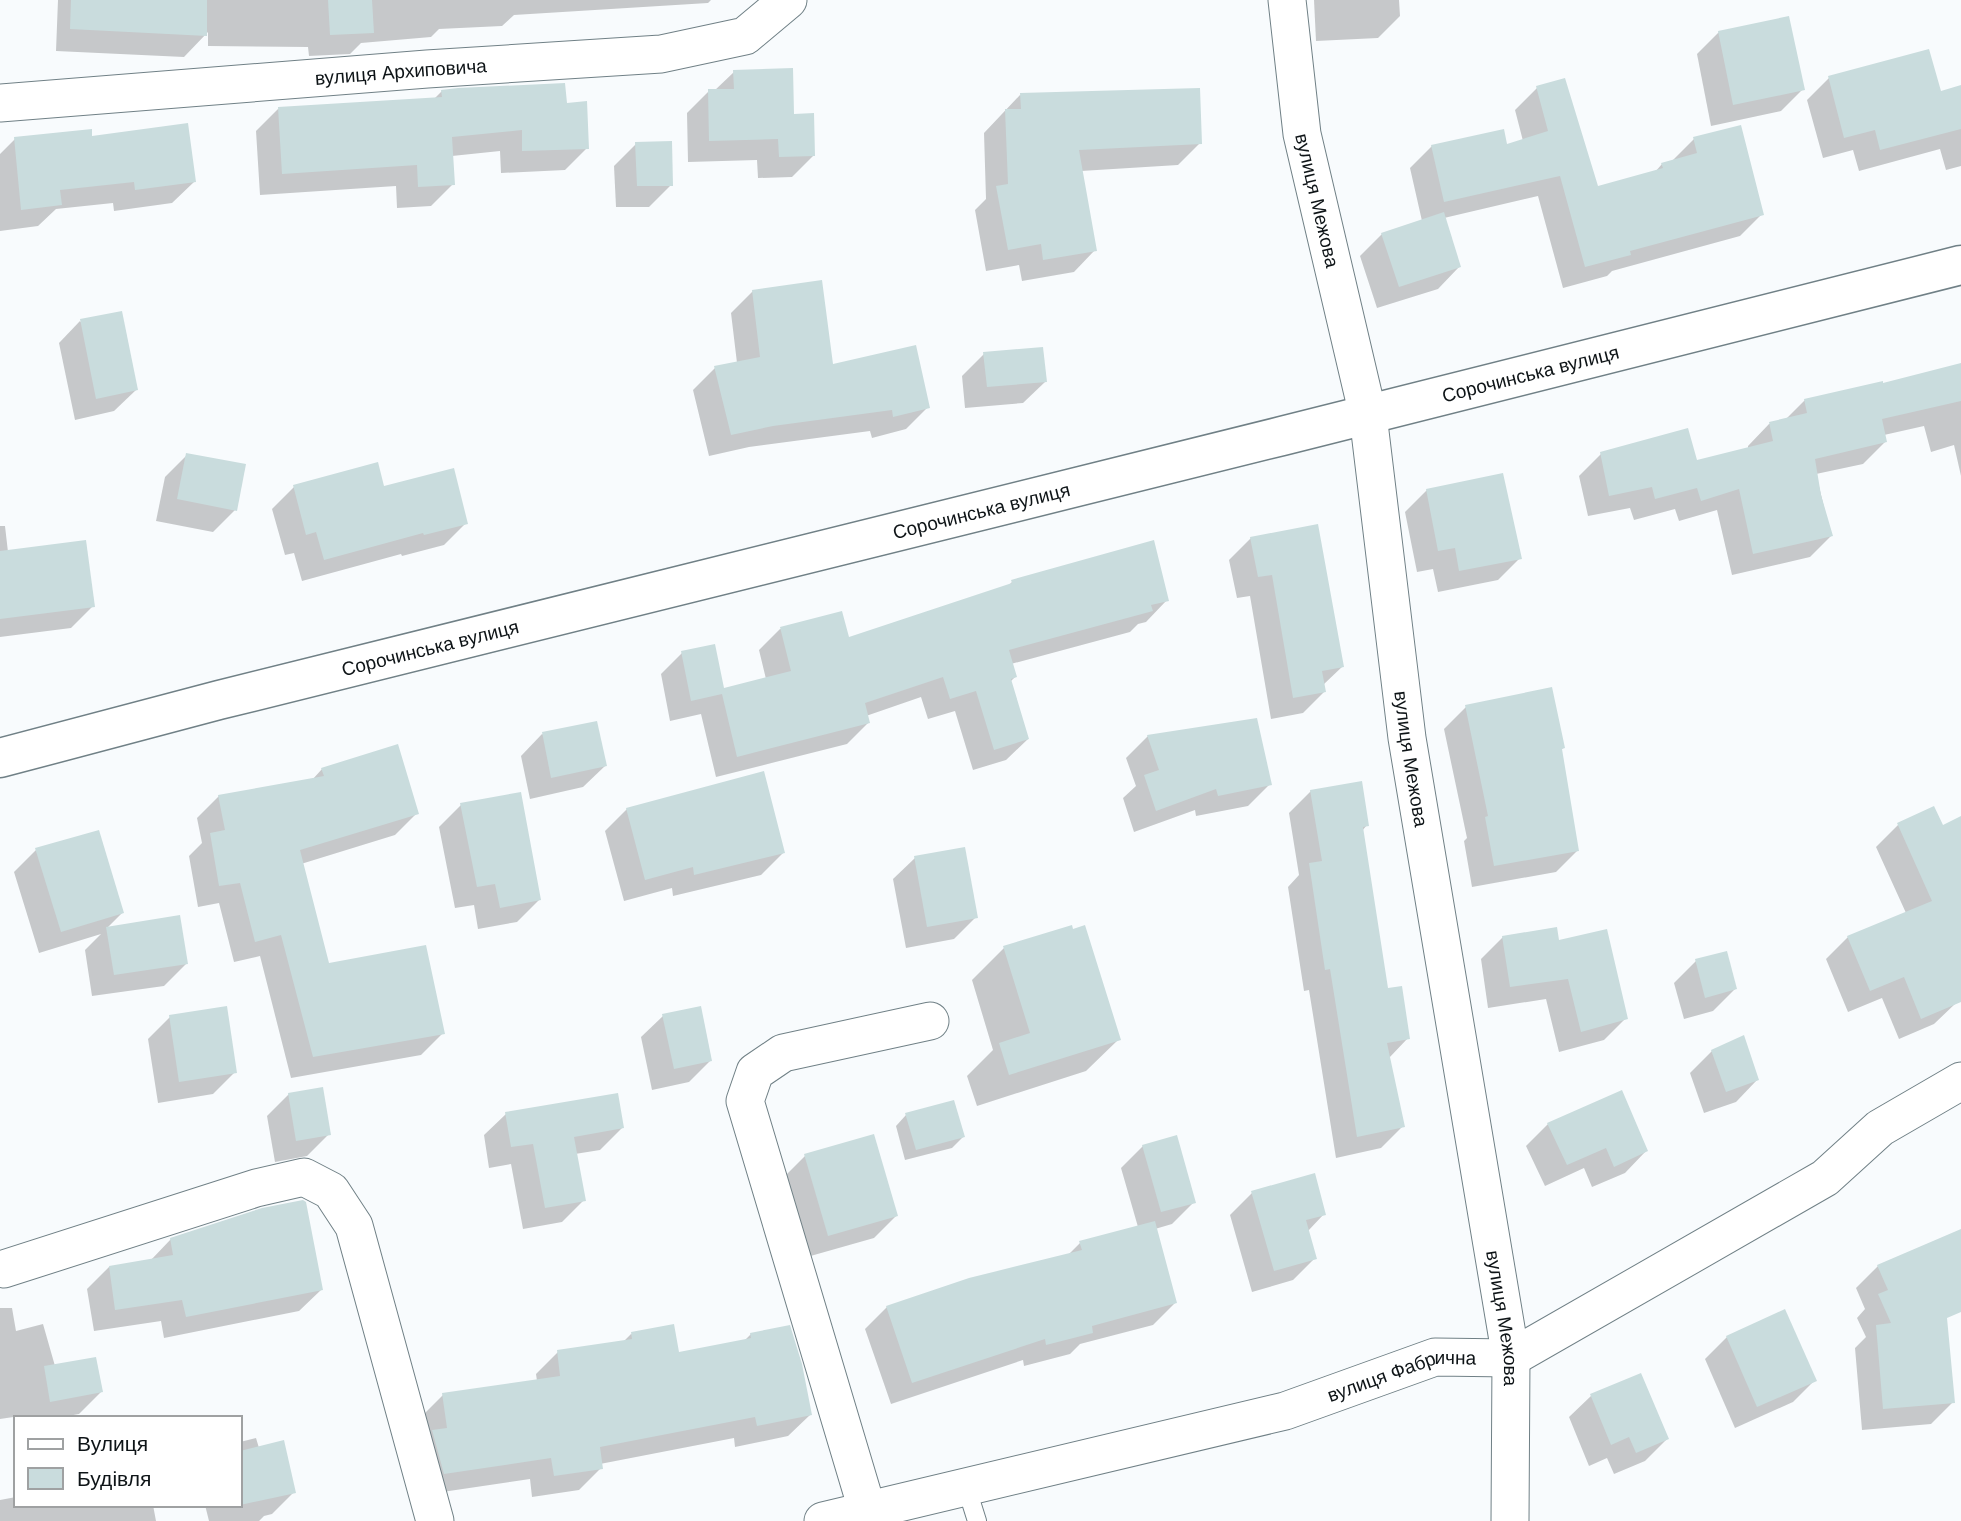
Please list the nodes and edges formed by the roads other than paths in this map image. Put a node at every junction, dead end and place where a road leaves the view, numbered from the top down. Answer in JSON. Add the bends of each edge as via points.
{"nodes":[{"id":1,"x":788,"y":0,"type":"edge"},
{"id":2,"x":1287,"y":0,"type":"edge"},
{"id":3,"x":0,"y":103,"type":"edge"},
{"id":4,"x":1961,"y":265,"type":"edge"},
{"id":5,"x":1368,"y":415,"type":"junction"},
{"id":6,"x":0,"y":758,"type":"edge"},
{"id":7,"x":930,"y":1021,"type":"dead end"},
{"id":8,"x":1961,"y":1081,"type":"edge"},
{"id":9,"x":4,"y":1269,"type":"dead end"},
{"id":10,"x":1510,"y":1358,"type":"junction"},
{"id":11,"x":965,"y":1486,"type":"junction"},
{"id":12,"x":867,"y":1509,"type":"junction"},
{"id":13,"x":435,"y":1521,"type":"edge"},
{"id":14,"x":824,"y":1521,"type":"edge"},
{"id":15,"x":977,"y":1521,"type":"edge"},
{"id":16,"x":1510,"y":1521,"type":"edge"}],
"edges":[{"from":1,"to":3,"type":"street","name":"вулиця Архиповича","via":[[745,36],[661,54]]},
{"from":2,"to":5,"type":"street","name":"вулиця Межова","via":[[1302,134]]},
{"from":4,"to":5,"type":"main road","name":"Сорочинська вулиця"},
{"from":5,"to":6,"type":"main road","name":"Сорочинська вулиця"},
{"from":5,"to":10,"type":"street","name":"вулиця Межова","via":[[1406,738]]},
{"from":7,"to":12,"type":"street","via":[[783,1053],[755,1072],[745,1101]]},
{"from":8,"to":10,"type":"street","via":[[1880,1128],[1825,1178]]},
{"from":9,"to":13,"type":"street","via":[[256,1188],[304,1178],[331,1191],[354,1226]]},
{"from":10,"to":11,"type":"street","name":"вулиця Фабрична","via":[[1435,1357],[1285,1411]]},
{"from":10,"to":16,"type":"street","name":"вулиця Межова"},
{"from":11,"to":12,"type":"street","name":"вулиця Фабрична"},
{"from":11,"to":15,"type":"lane"},
{"from":12,"to":14,"type":"street","name":"вулиця Фабрична"}]}
